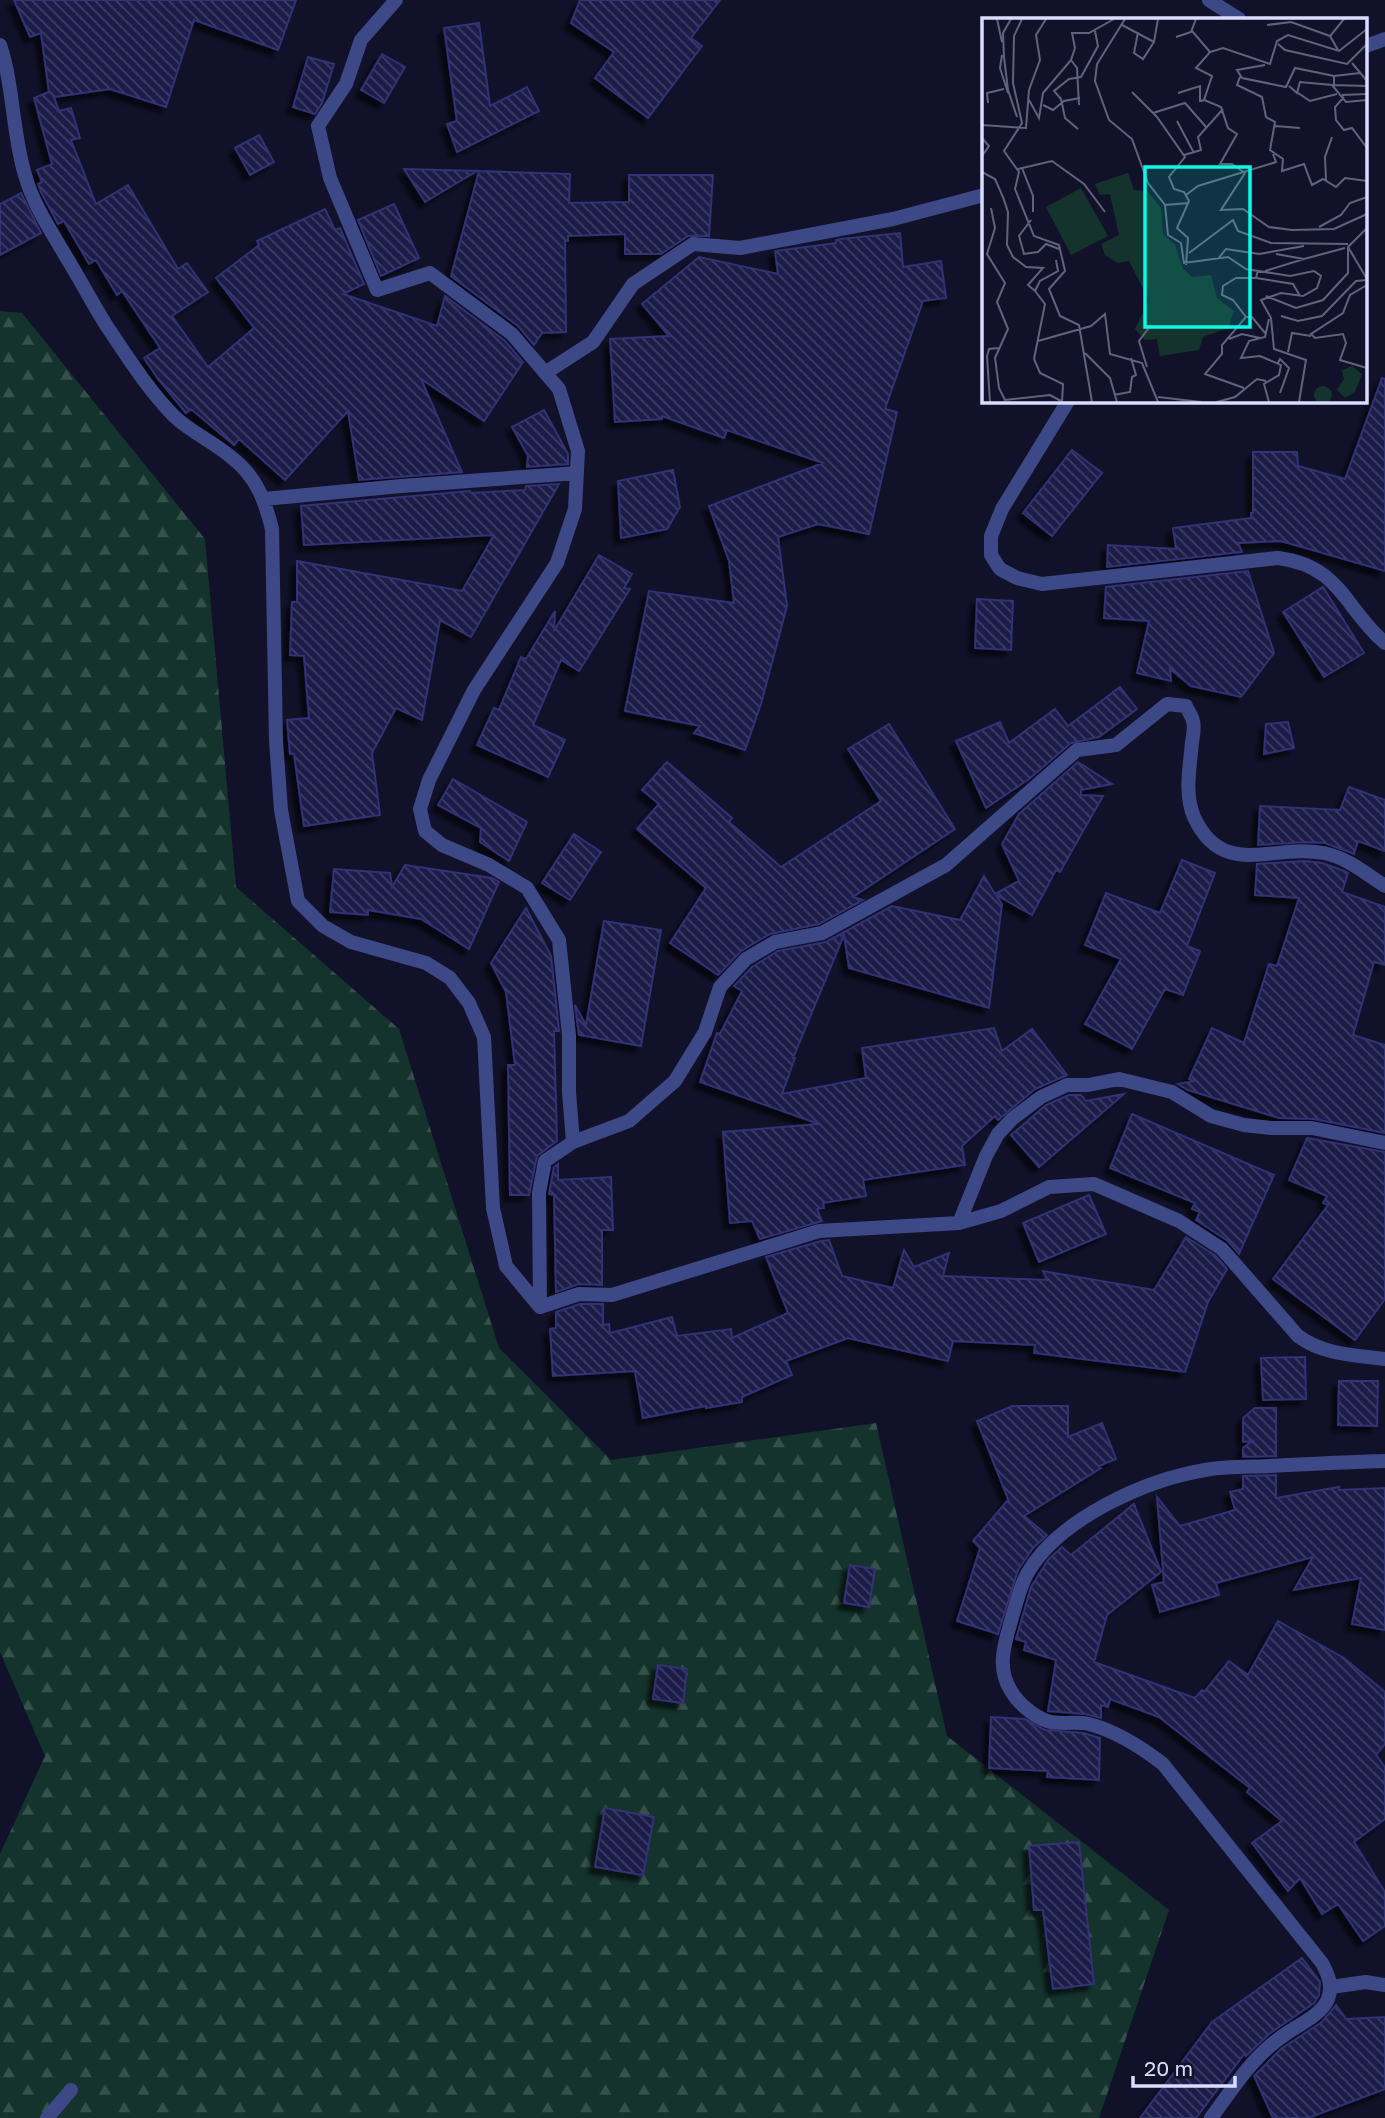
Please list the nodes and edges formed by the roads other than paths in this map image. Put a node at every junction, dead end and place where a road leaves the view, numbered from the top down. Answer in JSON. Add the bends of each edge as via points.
{"nodes":[{"id":1,"x":396,"y":0,"type":"edge"},
{"id":2,"x":1209,"y":0,"type":"edge"},
{"id":3,"x":1237,"y":18,"type":"edge"},
{"id":4,"x":1385,"y":39,"type":"edge"},
{"id":5,"x":0,"y":45,"type":"edge"},
{"id":6,"x":1368,"y":45,"type":"edge"},
{"id":7,"x":982,"y":196,"type":"edge"},
{"id":8,"x":545,"y":373,"type":"junction"},
{"id":9,"x":1067,"y":402,"type":"edge"},
{"id":10,"x":577,"y":473,"type":"junction"},
{"id":11,"x":264,"y":499,"type":"junction"},
{"id":12,"x":1385,"y":643,"type":"edge"},
{"id":13,"x":1385,"y":886,"type":"edge"},
{"id":14,"x":573,"y":1142,"type":"junction"},
{"id":15,"x":1385,"y":1143,"type":"edge"},
{"id":16,"x":959,"y":1223,"type":"junction"},
{"id":17,"x":540,"y":1307,"type":"junction"},
{"id":18,"x":1385,"y":1359,"type":"edge"},
{"id":19,"x":1385,"y":1461,"type":"edge"},
{"id":20,"x":1385,"y":1985,"type":"edge"},
{"id":21,"x":1331,"y":1987,"type":"junction"},
{"id":22,"x":71,"y":2090,"type":"dead end"},
{"id":23,"x":47,"y":2118,"type":"edge"},
{"id":24,"x":1211,"y":2118,"type":"edge"}],
"edges":[{"from":1,"to":8,"type":"street","via":[[361,40],[346,84],[318,125],[330,178],[377,289],[429,273],[512,334]]},
{"from":2,"to":3,"type":"street"},
{"from":4,"to":6,"type":"street"},
{"from":5,"to":11,"type":"street","via":[[19,152],[37,207],[142,379],[176,417],[231,456],[253,478]]},
{"from":7,"to":8,"type":"street","via":[[893,219],[740,248],[693,244],[633,284],[593,342]]},
{"from":8,"to":10,"type":"street","via":[[559,389],[578,451]]},
{"from":9,"to":12,"type":"street","via":[[1002,509],[991,536],[991,555],[1000,569],[1042,584],[1278,558],[1296,560],[1331,578]]},
{"from":10,"to":11,"type":"street"},
{"from":10,"to":14,"type":"street","via":[[575,509],[557,563],[474,690],[429,780],[420,809],[425,831],[442,845],[527,888],[559,940]]},
{"from":11,"to":17,"type":"street","via":[[272,529],[281,810],[298,901],[323,926],[351,942],[426,963],[450,978],[469,1003],[484,1037],[493,1208],[506,1266]]},
{"from":13,"to":14,"type":"street","via":[[1354,863],[1325,853],[1300,850],[1242,856],[1215,844],[1193,815],[1188,796],[1194,722],[1186,706],[1167,704],[1116,745],[1077,750],[947,865],[822,933],[775,942],[746,959],[720,987],[705,1032],[675,1081],[629,1121]]},
{"from":14,"to":17,"type":"street","via":[[545,1161],[539,1193]]},
{"from":15,"to":16,"type":"street","via":[[1312,1128],[1244,1125],[1211,1116],[1172,1093],[1119,1079],[1067,1085],[1041,1097],[998,1134]]},
{"from":16,"to":17,"type":"street","via":[[819,1231],[612,1295],[579,1294]]},
{"from":16,"to":18,"type":"street","via":[[1001,1211],[1049,1187],[1094,1184],[1179,1221],[1222,1249],[1312,1346]]},
{"from":19,"to":21,"type":"street","via":[[1203,1470],[1119,1499],[1072,1527],[1039,1557],[1019,1591],[1002,1656],[1010,1690],[1031,1712],[1048,1721],[1108,1731],[1163,1764],[1322,1963]]},
{"from":20,"to":21,"type":"street","via":[[1366,1982]]},
{"from":21,"to":24,"type":"street","via":[[1321,2009],[1264,2049]]},
{"from":22,"to":23,"type":"street"}]}
